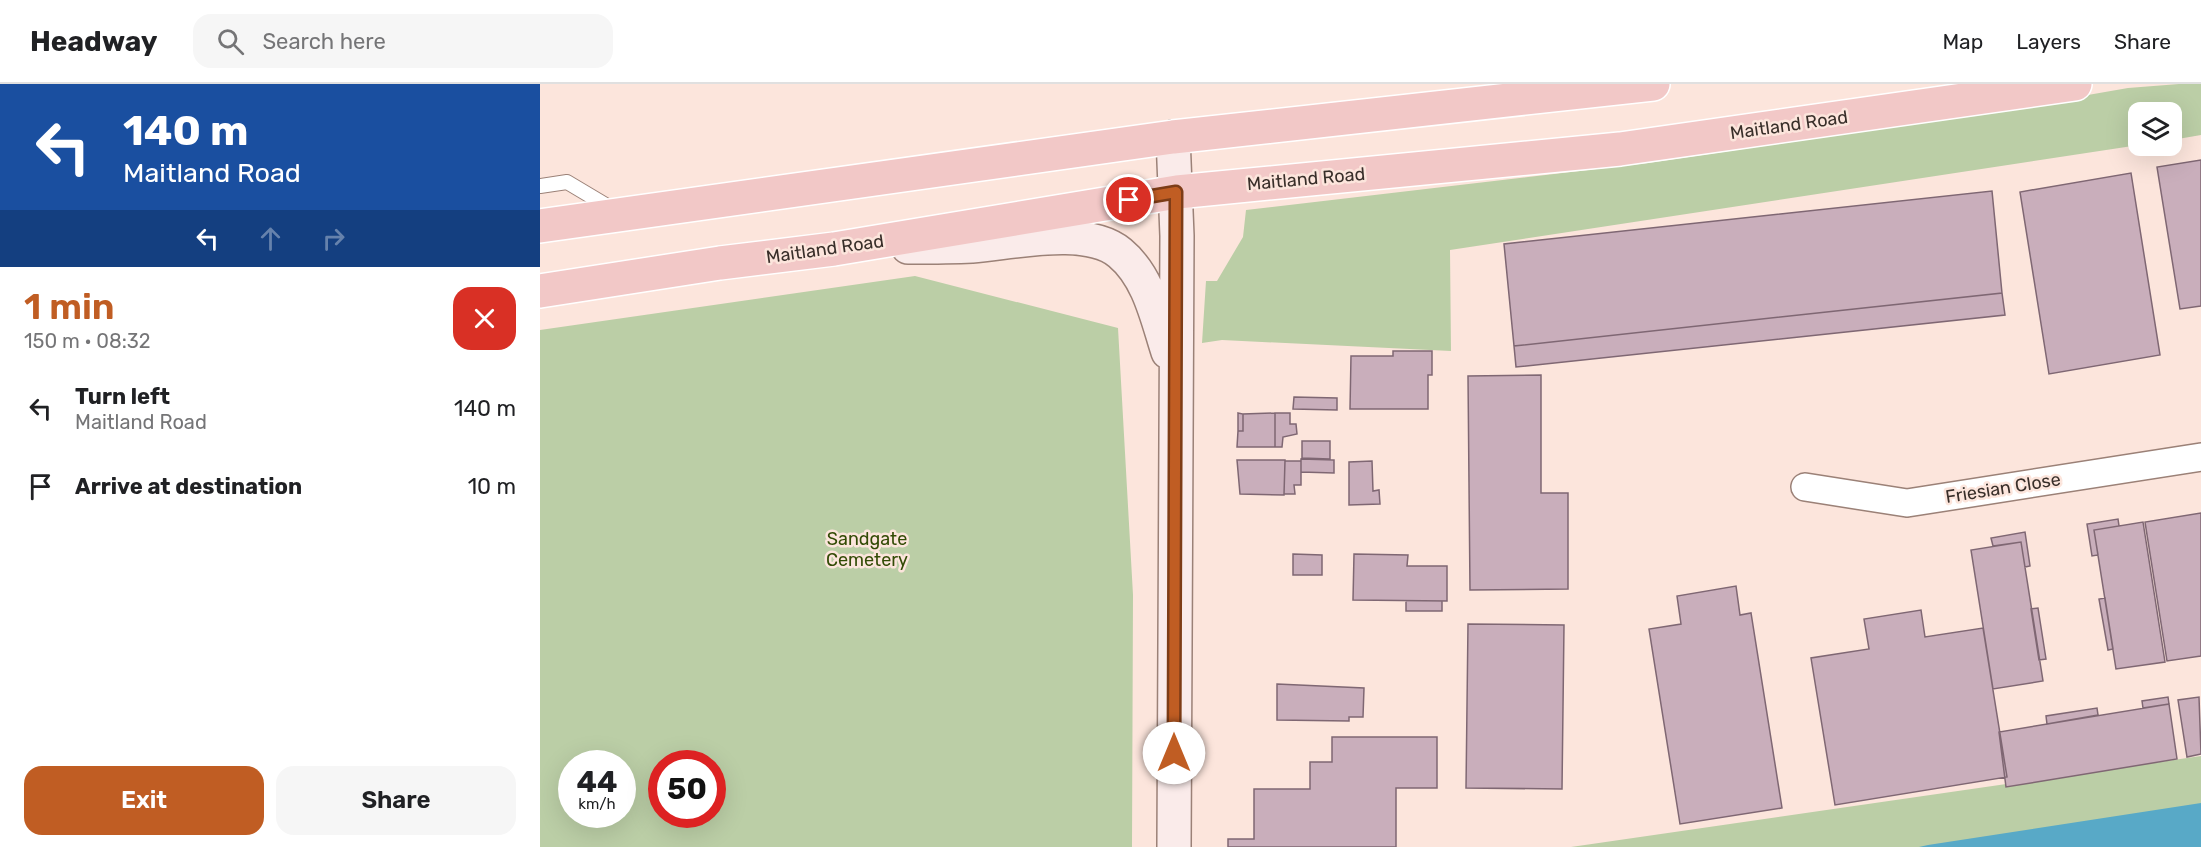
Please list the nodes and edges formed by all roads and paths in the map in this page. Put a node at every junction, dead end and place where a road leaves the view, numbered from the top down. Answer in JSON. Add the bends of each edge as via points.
{"nodes":[{"id":1,"x":1653,"y":84,"type":"edge"},
{"id":2,"x":2075,"y":84,"type":"edge"},
{"id":3,"x":1173,"y":137,"type":"junction"},
{"id":4,"x":540,"y":186,"type":"edge"},
{"id":5,"x":1176,"y":192,"type":"junction"},
{"id":6,"x":621,"y":214,"type":"junction"},
{"id":7,"x":540,"y":226,"type":"edge"},
{"id":8,"x":834,"y":249,"type":"junction"},
{"id":9,"x":540,"y":291,"type":"edge"},
{"id":10,"x":1177,"y":379,"type":"junction"},
{"id":11,"x":2201,"y":457,"type":"edge"},
{"id":12,"x":1805,"y":487,"type":"dead end"},
{"id":13,"x":1174,"y":847,"type":"edge"}],
"edges":[{"from":1,"to":3,"type":"highway"},
{"from":2,"to":5,"type":"highway","name":"Maitland Road","via":[[1620,149]]},
{"from":3,"to":5,"type":"main road"},
{"from":3,"to":6,"type":"highway"},
{"from":4,"to":6,"type":"lane","via":[[567,182]]},
{"from":5,"to":8,"type":"highway","name":"Maitland Road"},
{"from":5,"to":10,"type":"main road"},
{"from":6,"to":7,"type":"highway"},
{"from":8,"to":9,"type":"highway","name":"Maitland Road"},
{"from":8,"to":10,"type":"main road","via":[[971,246],[1050,238],[1100,244],[1120,253],[1141,280]]},
{"from":10,"to":13,"type":"main road"},
{"from":11,"to":12,"type":"street","name":"Friesian Close","via":[[1907,503]]}]}
